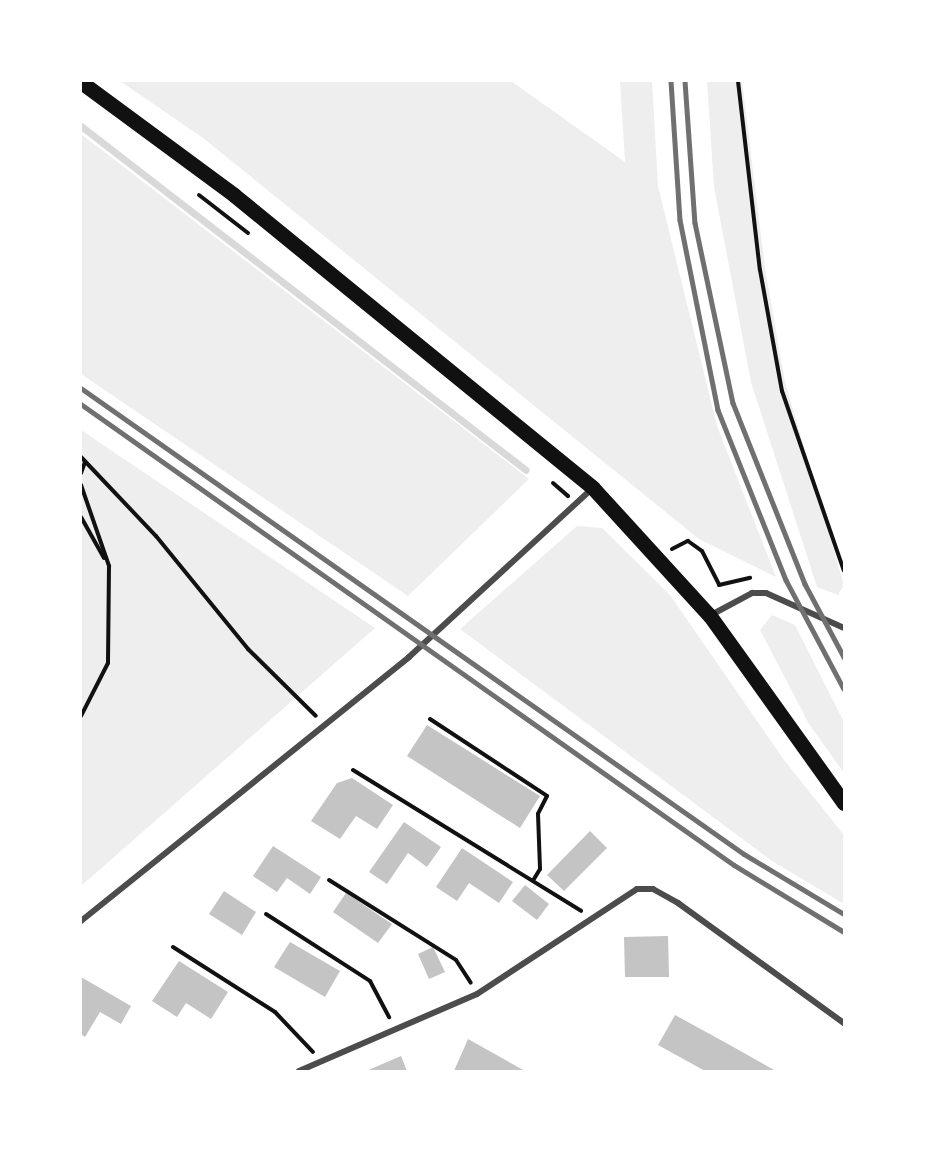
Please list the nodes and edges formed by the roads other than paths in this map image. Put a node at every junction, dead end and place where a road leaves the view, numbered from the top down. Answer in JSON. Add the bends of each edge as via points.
{"nodes":[{"id":1,"x":81,"y":82,"type":"edge"},
{"id":2,"x":593,"y":488,"type":"junction"},
{"id":3,"x":710,"y":616,"type":"junction"},
{"id":4,"x":844,"y":628,"type":"edge"},
{"id":5,"x":844,"y":803,"type":"edge"},
{"id":6,"x":81,"y":921,"type":"edge"},
{"id":7,"x":844,"y":1023,"type":"edge"},
{"id":8,"x":299,"y":1071,"type":"edge"}],
"edges":[{"from":1,"to":2,"type":"main road","via":[[234,195]]},
{"from":2,"to":3,"type":"main road","via":[[661,557]]},
{"from":2,"to":6,"type":"street","via":[[326,725]]},
{"from":3,"to":4,"type":"street","via":[[752,593],[766,593]]},
{"from":3,"to":5,"type":"main road"},
{"from":7,"to":8,"type":"street","via":[[652,889],[637,889],[477,994]]}]}
